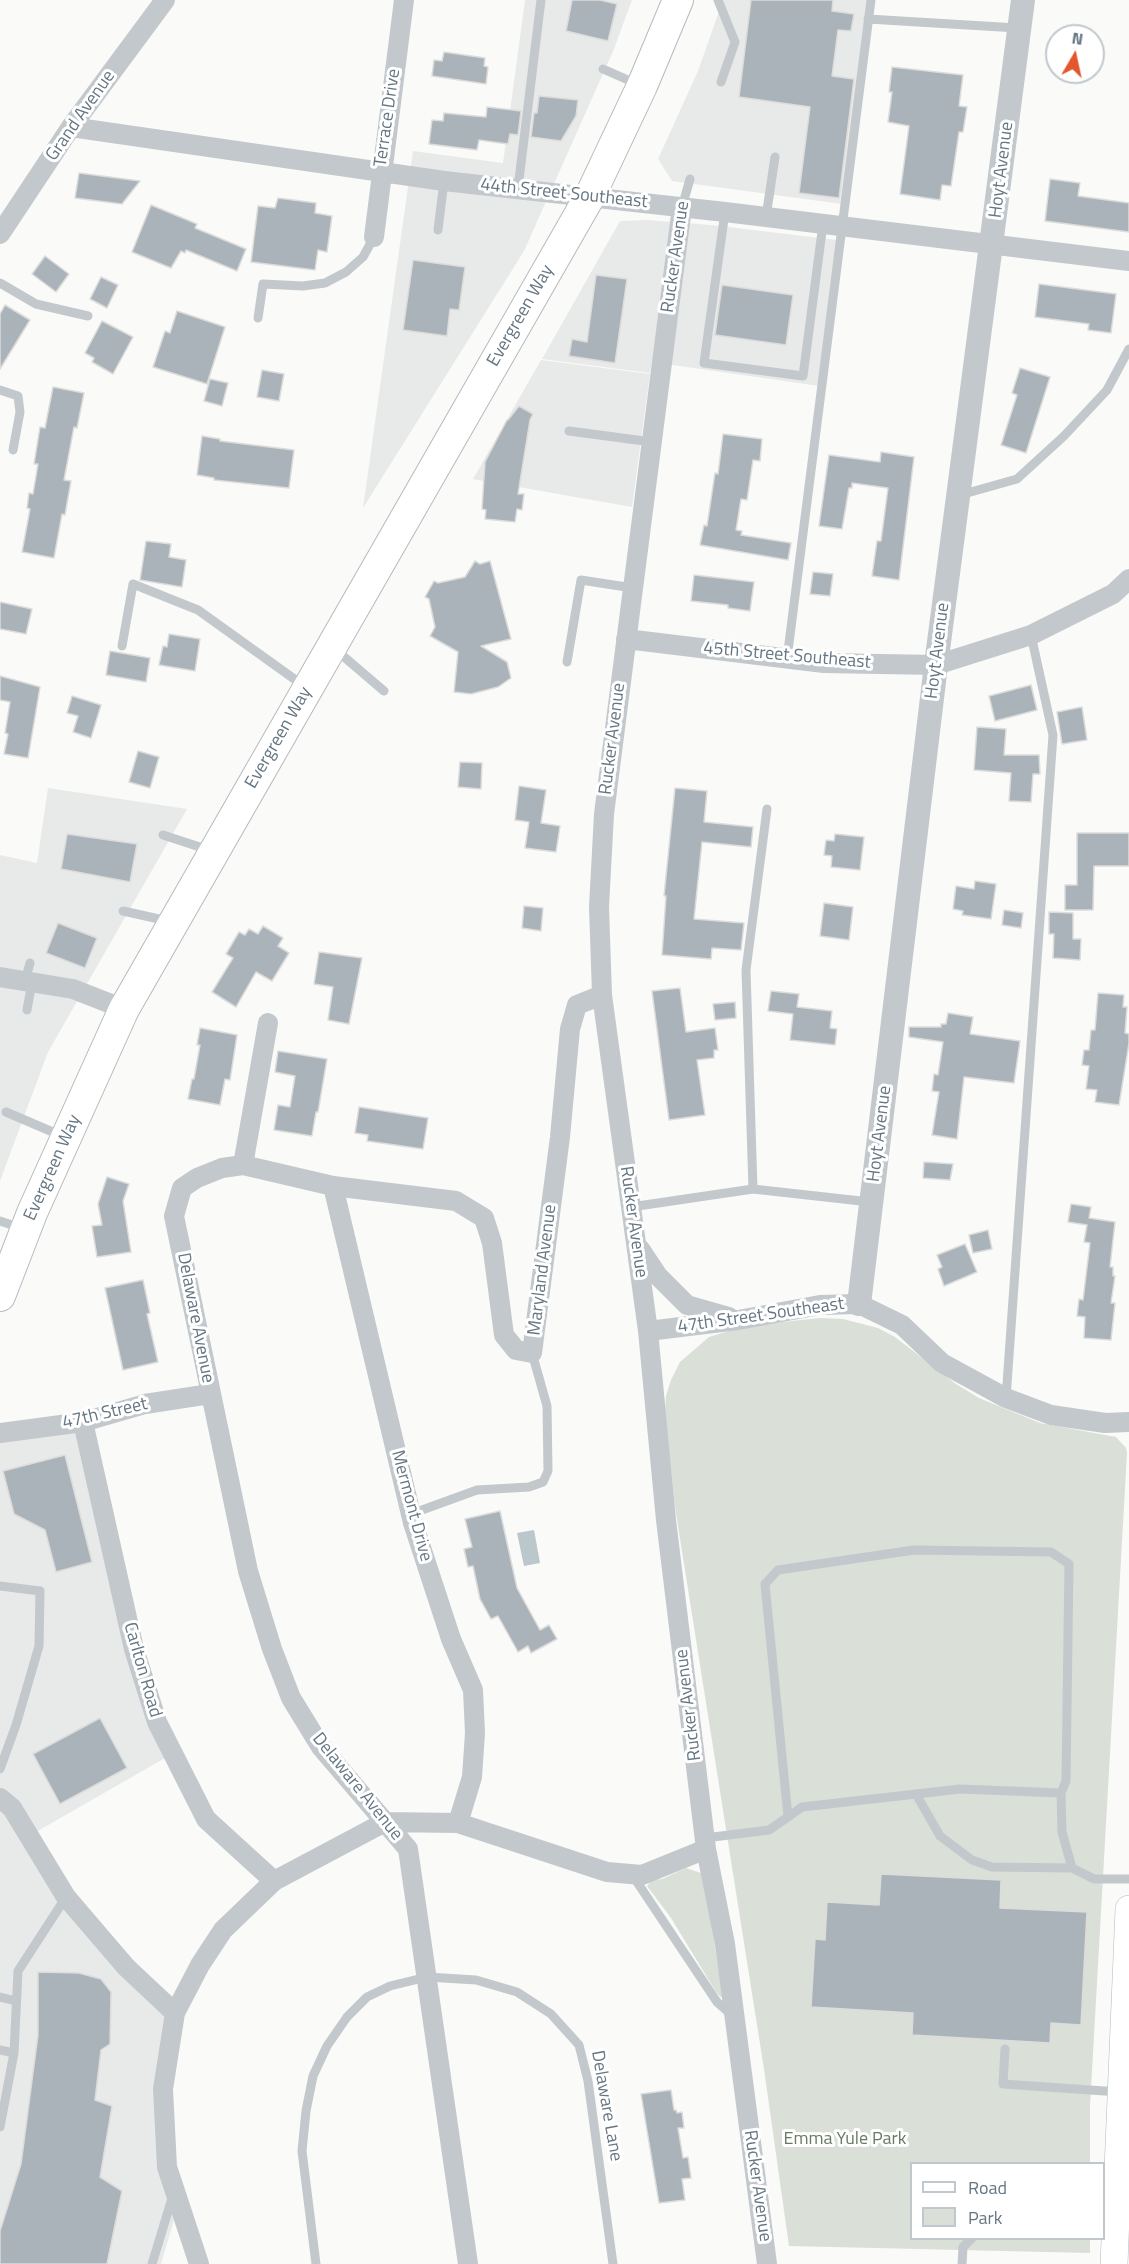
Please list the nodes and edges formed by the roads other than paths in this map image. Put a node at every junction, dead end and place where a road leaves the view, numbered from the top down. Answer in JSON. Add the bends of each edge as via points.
{"nodes":[{"id":1,"x":165,"y":0,"type":"edge"},
{"id":2,"x":404,"y":0,"type":"edge"},
{"id":3,"x":541,"y":0,"type":"edge"},
{"id":4,"x":678,"y":0,"type":"edge"},
{"id":5,"x":718,"y":0,"type":"edge"},
{"id":6,"x":871,"y":0,"type":"edge"},
{"id":7,"x":1023,"y":0,"type":"edge"},
{"id":8,"x":868,"y":19,"type":"junction"},
{"id":9,"x":1020,"y":28,"type":"junction"},
{"id":10,"x":603,"y":69,"type":"dead end"},
{"id":11,"x":721,"y":82,"type":"dead end"},
{"id":12,"x":642,"y":86,"type":"junction"},
{"id":13,"x":71,"y":127,"type":"junction"},
{"id":14,"x":775,"y":157,"type":"dead end"},
{"id":15,"x":381,"y":171,"type":"junction"},
{"id":16,"x":690,"y":179,"type":"dead end"},
{"id":17,"x":444,"y":180,"type":"junction"},
{"id":18,"x":518,"y":188,"type":"junction"},
{"id":19,"x":590,"y":196,"type":"junction"},
{"id":20,"x":682,"y":207,"type":"junction"},
{"id":21,"x":725,"y":212,"type":"junction"},
{"id":22,"x":766,"y":217,"type":"junction"},
{"id":23,"x":833,"y":225,"type":"junction"},
{"id":24,"x":438,"y":230,"type":"dead end"},
{"id":25,"x":0,"y":234,"type":"edge"},
{"id":26,"x":374,"y":237,"type":"joint"},
{"id":27,"x":992,"y":244,"type":"junction"},
{"id":28,"x":1129,"y":261,"type":"edge"},
{"id":29,"x":0,"y":283,"type":"edge"},
{"id":30,"x":88,"y":316,"type":"dead end"},
{"id":31,"x":258,"y":318,"type":"dead end"},
{"id":32,"x":1129,"y":349,"type":"edge"},
{"id":33,"x":0,"y":390,"type":"edge"},
{"id":34,"x":569,"y":431,"type":"dead end"},
{"id":35,"x":651,"y":442,"type":"junction"},
{"id":36,"x":13,"y":450,"type":"dead end"},
{"id":37,"x":959,"y":495,"type":"junction"},
{"id":38,"x":1129,"y":579,"type":"edge"},
{"id":39,"x":633,"y":588,"type":"junction"},
{"id":40,"x":1121,"y":596,"type":"edge"},
{"id":41,"x":1031,"y":635,"type":"junction"},
{"id":42,"x":626,"y":639,"type":"junction"},
{"id":43,"x":122,"y":646,"type":"dead end"},
{"id":44,"x":332,"y":646,"type":"junction"},
{"id":45,"x":787,"y":659,"type":"junction"},
{"id":46,"x":567,"y":662,"type":"dead end"},
{"id":47,"x":936,"y":665,"type":"junction"},
{"id":48,"x":308,"y":689,"type":"junction"},
{"id":49,"x":384,"y":691,"type":"dead end"},
{"id":50,"x":767,"y":809,"type":"dead end"},
{"id":51,"x":163,"y":835,"type":"dead end"},
{"id":52,"x":214,"y":852,"type":"junction"},
{"id":53,"x":123,"y":911,"type":"dead end"},
{"id":54,"x":173,"y":922,"type":"junction"},
{"id":55,"x":29,"y":976,"type":"junction"},
{"id":56,"x":0,"y":977,"type":"edge"},
{"id":57,"x":602,"y":995,"type":"junction"},
{"id":58,"x":124,"y":1009,"type":"junction"},
{"id":59,"x":27,"y":1010,"type":"dead end"},
{"id":60,"x":268,"y":1023,"type":"dead end"},
{"id":61,"x":6,"y":1112,"type":"dead end"},
{"id":62,"x":66,"y":1138,"type":"junction"},
{"id":63,"x":243,"y":1165,"type":"junction"},
{"id":64,"x":333,"y":1186,"type":"junction"},
{"id":65,"x":753,"y":1189,"type":"junction"},
{"id":66,"x":872,"y":1202,"type":"junction"},
{"id":67,"x":631,"y":1207,"type":"junction"},
{"id":68,"x":174,"y":1216,"type":"joint"},
{"id":69,"x":13,"y":1226,"type":"edge"},
{"id":70,"x":636,"y":1243,"type":"junction"},
{"id":71,"x":0,"y":1296,"type":"edge"},
{"id":72,"x":859,"y":1304,"type":"junction"},
{"id":73,"x":738,"y":1320,"type":"junction"},
{"id":74,"x":648,"y":1331,"type":"junction"},
{"id":75,"x":532,"y":1353,"type":"junction"},
{"id":76,"x":210,"y":1394,"type":"junction"},
{"id":77,"x":1006,"y":1398,"type":"junction"},
{"id":78,"x":83,"y":1422,"type":"junction"},
{"id":79,"x":1129,"y":1422,"type":"edge"},
{"id":80,"x":0,"y":1433,"type":"edge"},
{"id":81,"x":411,"y":1514,"type":"junction"},
{"id":82,"x":0,"y":1586,"type":"edge"},
{"id":83,"x":0,"y":1769,"type":"edge"},
{"id":84,"x":1061,"y":1793,"type":"junction"},
{"id":85,"x":916,"y":1794,"type":"junction"},
{"id":86,"x":0,"y":1798,"type":"edge"},
{"id":87,"x":788,"y":1817,"type":"junction"},
{"id":88,"x":385,"y":1822,"type":"junction"},
{"id":89,"x":458,"y":1823,"type":"junction"},
{"id":90,"x":705,"y":1844,"type":"junction"},
{"id":91,"x":1072,"y":1868,"type":"junction"},
{"id":92,"x":632,"y":1874,"type":"junction"},
{"id":93,"x":1129,"y":1879,"type":"edge"},
{"id":94,"x":274,"y":1881,"type":"junction"},
{"id":95,"x":66,"y":1897,"type":"junction"},
{"id":96,"x":1129,"y":1909,"type":"edge"},
{"id":97,"x":427,"y":1977,"type":"junction"},
{"id":98,"x":0,"y":1997,"type":"edge"},
{"id":99,"x":16,"y":2001,"type":"junction"},
{"id":100,"x":175,"y":2013,"type":"junction"},
{"id":101,"x":734,"y":2017,"type":"junction"},
{"id":102,"x":1005,"y":2049,"type":"dead end"},
{"id":103,"x":0,"y":2050,"type":"edge"},
{"id":104,"x":14,"y":2053,"type":"junction"},
{"id":105,"x":1121,"y":2092,"type":"junction"},
{"id":106,"x":0,"y":2127,"type":"edge"},
{"id":107,"x":175,"y":2190,"type":"junction"},
{"id":108,"x":1109,"y":2237,"type":"edge"},
{"id":109,"x":970,"y":2240,"type":"edge"},
{"id":110,"x":152,"y":2264,"type":"edge"},
{"id":111,"x":199,"y":2264,"type":"edge"},
{"id":112,"x":316,"y":2264,"type":"edge"},
{"id":113,"x":468,"y":2264,"type":"edge"},
{"id":114,"x":613,"y":2264,"type":"edge"},
{"id":115,"x":767,"y":2264,"type":"edge"},
{"id":116,"x":962,"y":2264,"type":"edge"},
{"id":117,"x":1114,"y":2264,"type":"edge"}],
"edges":[{"from":1,"to":13,"type":"street","name":"Grand Avenue"},
{"from":2,"to":15,"type":"street","name":"Terrace Drive"},
{"from":3,"to":18,"type":"lane"},
{"from":4,"to":12,"type":"main road"},
{"from":5,"to":11,"type":"lane","via":[[735,42]]},
{"from":6,"to":8,"type":"lane"},
{"from":7,"to":9,"type":"street","name":"Hoyt Avenue"},
{"from":8,"to":9,"type":"lane"},
{"from":8,"to":23,"type":"lane"},
{"from":9,"to":27,"type":"street","name":"Hoyt Avenue"},
{"from":10,"to":12,"type":"lane"},
{"from":12,"to":19,"type":"main road"},
{"from":13,"to":15,"type":"street","name":"44th Street Southeast"},
{"from":13,"to":25,"type":"street","name":"Grand Avenue"},
{"from":14,"to":22,"type":"lane"},
{"from":15,"to":17,"type":"street","name":"44th Street Southeast"},
{"from":15,"to":26,"type":"street","name":"Terrace Drive"},
{"from":16,"to":20,"type":"lane","name":"Rucker Avenue"},
{"from":17,"to":18,"type":"street","name":"44th Street Southeast"},
{"from":17,"to":24,"type":"lane"},
{"from":18,"to":19,"type":"street","name":"44th Street Southeast"},
{"from":19,"to":20,"type":"street","name":"44th Street Southeast"},
{"from":19,"to":44,"type":"main road","name":"Evergreen Way"},
{"from":20,"to":21,"type":"street","name":"44th Street Southeast"},
{"from":20,"to":35,"type":"street","name":"Rucker Avenue"},
{"from":21,"to":22,"type":"street","name":"44th Street Southeast"},
{"from":21,"to":23,"type":"lane","via":[[704,363],[803,376]]},
{"from":22,"to":23,"type":"street","name":"44th Street Southeast"},
{"from":23,"to":27,"type":"street","name":"44th Street Southeast"},
{"from":23,"to":45,"type":"lane"},
{"from":26,"to":31,"type":"lane","via":[[363,256],[346,272],[325,283],[263,284]]},
{"from":27,"to":28,"type":"street","name":"44th Street Southeast"},
{"from":27,"to":37,"type":"street","name":"Hoyt Avenue"},
{"from":29,"to":30,"type":"lane","via":[[36,304]]},
{"from":32,"to":37,"type":"lane","via":[[1107,390],[1017,479]]},
{"from":33,"to":36,"type":"lane","via":[[18,396],[20,412]]},
{"from":34,"to":35,"type":"lane"},
{"from":35,"to":39,"type":"street","name":"Rucker Avenue"},
{"from":37,"to":47,"type":"street","name":"Hoyt Avenue"},
{"from":38,"to":40,"type":"street","name":"45th Street Southeast"},
{"from":39,"to":42,"type":"street","name":"Rucker Avenue"},
{"from":39,"to":46,"type":"lane","via":[[581,580]]},
{"from":40,"to":41,"type":"street","name":"45th Street Southeast"},
{"from":41,"to":47,"type":"street","name":"45th Street Southeast"},
{"from":41,"to":77,"type":"lane","via":[[1053,735]]},
{"from":42,"to":45,"type":"street","name":"45th Street Southeast"},
{"from":42,"to":57,"type":"street","name":"Rucker Avenue","via":[[604,814],[599,907]]},
{"from":43,"to":48,"type":"lane","via":[[133,584],[198,610]]},
{"from":44,"to":48,"type":"main road","name":"Evergreen Way"},
{"from":44,"to":49,"type":"lane"},
{"from":45,"to":47,"type":"street","name":"45th Street Southeast"},
{"from":47,"to":66,"type":"street","name":"Hoyt Avenue"},
{"from":48,"to":52,"type":"main road","name":"Evergreen Way"},
{"from":50,"to":65,"type":"lane","via":[[746,970]]},
{"from":51,"to":52,"type":"lane"},
{"from":52,"to":54,"type":"main road","name":"Evergreen Way"},
{"from":53,"to":54,"type":"lane"},
{"from":54,"to":58,"type":"main road","name":"Evergreen Way"},
{"from":55,"to":56,"type":"street"},
{"from":55,"to":58,"type":"street"},
{"from":55,"to":59,"type":"lane"},
{"from":57,"to":67,"type":"street","name":"Rucker Avenue"},
{"from":57,"to":75,"type":"street","name":"Maryland Avenue","via":[[577,1005],[570,1029]]},
{"from":58,"to":62,"type":"main road","name":"Evergreen Way"},
{"from":60,"to":63,"type":"street"},
{"from":61,"to":62,"type":"lane"},
{"from":62,"to":69,"type":"main road","name":"Evergreen Way"},
{"from":63,"to":64,"type":"street","name":"Maryland Avenue"},
{"from":63,"to":68,"type":"street","name":"Maryland Avenue","via":[[222,1167],[182,1188]]},
{"from":64,"to":75,"type":"street","name":"Maryland Avenue","via":[[456,1201],[484,1218],[492,1243],[504,1335],[516,1350]]},
{"from":64,"to":81,"type":"street","name":"Mermont Drive"},
{"from":65,"to":66,"type":"lane"},
{"from":65,"to":67,"type":"lane"},
{"from":66,"to":72,"type":"street","name":"Hoyt Avenue"},
{"from":67,"to":70,"type":"street","name":"Rucker Avenue"},
{"from":68,"to":76,"type":"street","name":"Delaware Avenue"},
{"from":69,"to":71,"type":"main road","name":"Evergreen Way"},
{"from":70,"to":73,"type":"street","via":[[658,1276],[687,1305]]},
{"from":70,"to":74,"type":"street","name":"Rucker Avenue"},
{"from":72,"to":73,"type":"street","name":"47th Street Southeast","via":[[820,1305]]},
{"from":72,"to":77,"type":"street","name":"47th Street Southeast","via":[[902,1325],[942,1363]]},
{"from":73,"to":74,"type":"street","name":"47th Street Southeast"},
{"from":74,"to":90,"type":"street","name":"Rucker Avenue"},
{"from":75,"to":81,"type":"lane","via":[[547,1406],[548,1471],[543,1482],[529,1487],[477,1490]]},
{"from":76,"to":78,"type":"street","name":"47th Street","via":[[145,1404]]},
{"from":76,"to":88,"type":"street","name":"Delaware Avenue","via":[[248,1571],[287,1688],[321,1747]]},
{"from":77,"to":79,"type":"street","name":"47th Street Southeast","via":[[1051,1415],[1105,1423]]},
{"from":78,"to":80,"type":"street","name":"47th Street"},
{"from":78,"to":94,"type":"street","name":"Carlton Road","via":[[134,1649],[157,1722],[206,1819]]},
{"from":81,"to":89,"type":"street","name":"Mermont Drive","via":[[451,1639],[473,1690],[472,1777]]},
{"from":82,"to":83,"type":"lane","via":[[40,1591],[39,1646]]},
{"from":84,"to":85,"type":"lane","via":[[960,1788]]},
{"from":84,"to":87,"type":"lane","via":[[1066,1781],[1069,1564],[1051,1552],[914,1550],[778,1570],[765,1584]]},
{"from":84,"to":91,"type":"lane","via":[[1062,1832]]},
{"from":85,"to":87,"type":"lane","via":[[802,1808]]},
{"from":85,"to":91,"type":"lane","via":[[940,1836],[972,1860],[992,1867]]},
{"from":86,"to":95,"type":"street","via":[[12,1808]]},
{"from":87,"to":90,"type":"lane","via":[[769,1830]]},
{"from":88,"to":89,"type":"street"},
{"from":88,"to":94,"type":"street"},
{"from":88,"to":97,"type":"street","name":"Delaware Avenue","via":[[408,1849]]},
{"from":89,"to":92,"type":"street","via":[[607,1872]]},
{"from":90,"to":92,"type":"street","via":[[642,1875]]},
{"from":90,"to":101,"type":"street","name":"Rucker Avenue","via":[[725,1944]]},
{"from":91,"to":93,"type":"lane","via":[[1094,1879]]},
{"from":92,"to":101,"type":"lane","via":[[717,2002]]},
{"from":94,"to":100,"type":"street","via":[[223,1930]]},
{"from":95,"to":99,"type":"lane","via":[[18,1971]]},
{"from":95,"to":100,"type":"street","via":[[126,1967]]},
{"from":96,"to":105,"type":"main road"},
{"from":97,"to":112,"type":"lane","name":"Delaware Lane","via":[[390,1986],[368,1997],[347,2017],[327,2046],[314,2076],[302,2151]]},
{"from":97,"to":113,"type":"street","name":"Delaware Avenue"},
{"from":97,"to":114,"type":"lane","name":"Delaware Lane","via":[[476,1980],[516,1992],[551,2014],[579,2045],[588,2081]]},
{"from":98,"to":99,"type":"lane"},
{"from":99,"to":104,"type":"lane"},
{"from":100,"to":107,"type":"street","via":[[163,2089],[167,2167]]},
{"from":101,"to":115,"type":"street","name":"Rucker Avenue"},
{"from":102,"to":105,"type":"lane","via":[[1003,2084]]},
{"from":103,"to":104,"type":"lane"},
{"from":104,"to":106,"type":"lane"},
{"from":105,"to":108,"type":"main road"},
{"from":107,"to":110,"type":"lane"},
{"from":107,"to":111,"type":"street"},
{"from":108,"to":117,"type":"main road"},
{"from":109,"to":116,"type":"lane","via":[[963,2247]]}]}
